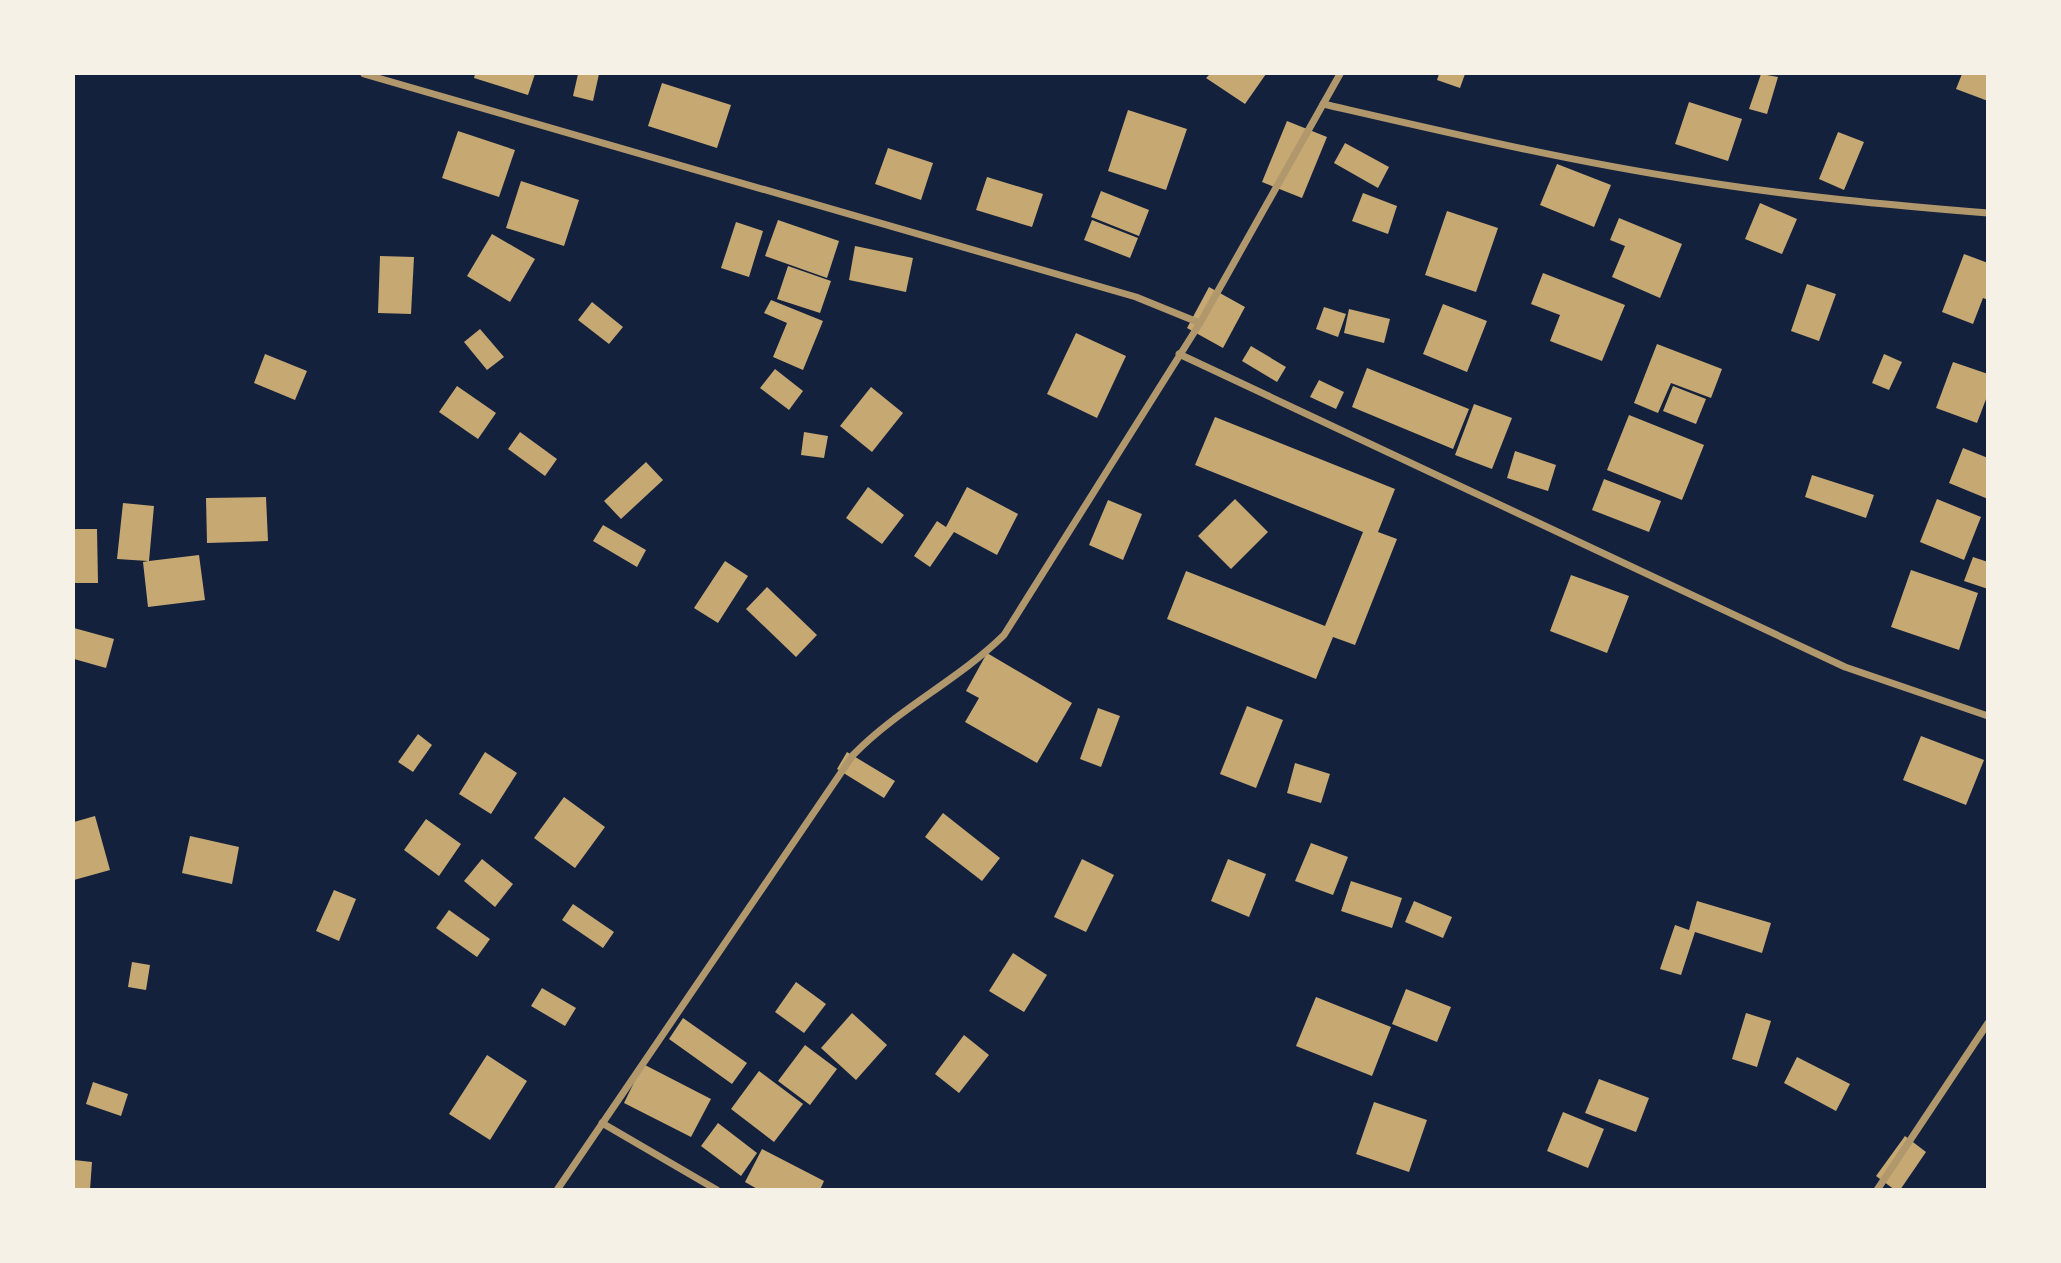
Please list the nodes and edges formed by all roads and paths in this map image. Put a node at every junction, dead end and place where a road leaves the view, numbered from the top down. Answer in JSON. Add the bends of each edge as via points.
{"nodes":[{"id":1,"x":364,"y":74,"type":"edge"},
{"id":2,"x":1339,"y":74,"type":"edge"},
{"id":3,"x":1322,"y":104,"type":"junction"},
{"id":4,"x":1987,"y":214,"type":"edge"},
{"id":5,"x":1200,"y":323,"type":"junction"},
{"id":6,"x":1179,"y":354,"type":"junction"},
{"id":7,"x":1987,"y":716,"type":"edge"},
{"id":8,"x":1987,"y":1023,"type":"edge"},
{"id":9,"x":602,"y":1123,"type":"junction"},
{"id":10,"x":557,"y":1189,"type":"edge"},
{"id":11,"x":717,"y":1189,"type":"edge"},
{"id":12,"x":1877,"y":1189,"type":"edge"}],
"edges":[{"from":1,"to":5,"type":"street","via":[[1123,293]]},
{"from":2,"to":3,"type":"street"},
{"from":3,"to":4,"type":"street","via":[[1535,152],[1693,180]]},
{"from":3,"to":5,"type":"street"},
{"from":5,"to":6,"type":"street"},
{"from":6,"to":7,"type":"street","via":[[1845,667]]},
{"from":6,"to":9,"type":"street","via":[[1004,635],[979,659],[881,726],[853,755]]},
{"from":8,"to":12,"type":"street"},
{"from":9,"to":10,"type":"street"},
{"from":9,"to":11,"type":"street"}]}
